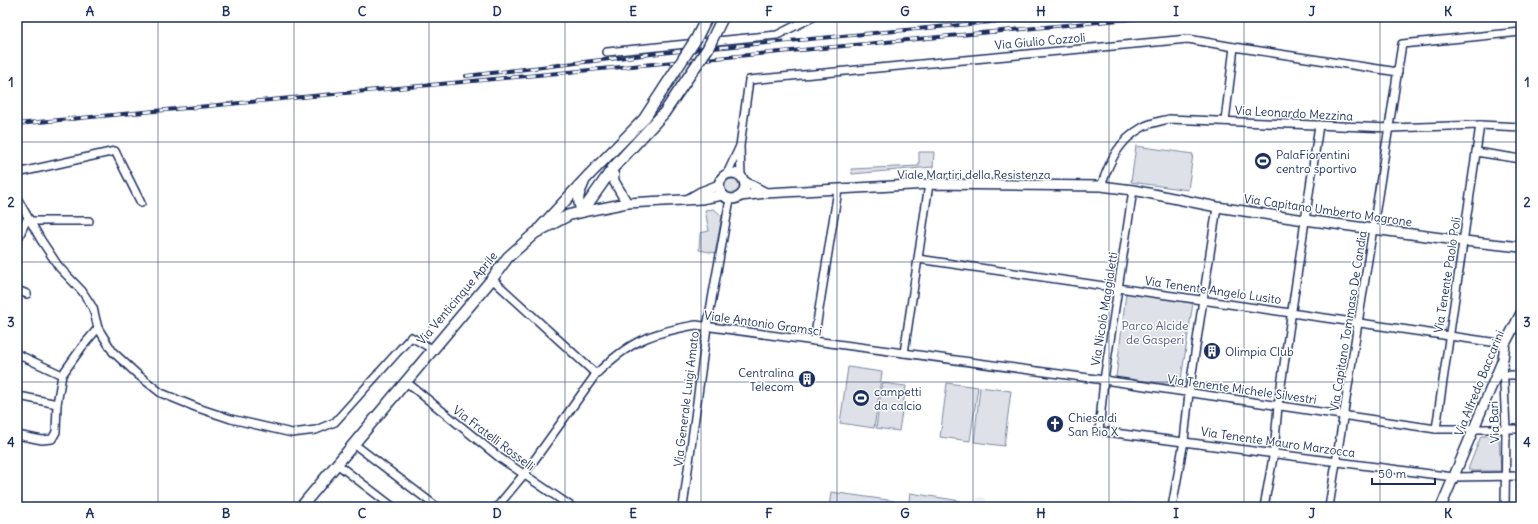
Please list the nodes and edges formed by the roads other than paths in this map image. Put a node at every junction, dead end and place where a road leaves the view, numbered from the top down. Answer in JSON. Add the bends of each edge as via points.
{"nodes":[{"id":1,"x":707,"y":17,"type":"edge"},
{"id":2,"x":723,"y":17,"type":"edge"},
{"id":3,"x":813,"y":17,"type":"edge"},
{"id":4,"x":1521,"y":32,"type":"edge"},
{"id":5,"x":1234,"y":47,"type":"junction"},
{"id":6,"x":607,"y":52,"type":"dead end"},
{"id":7,"x":1398,"y":72,"type":"junction"},
{"id":8,"x":1225,"y":121,"type":"junction"},
{"id":9,"x":1319,"y":125,"type":"junction"},
{"id":10,"x":1480,"y":125,"type":"junction"},
{"id":11,"x":1521,"y":127,"type":"edge"},
{"id":12,"x":1390,"y":128,"type":"junction"},
{"id":13,"x":740,"y":146,"type":"junction"},
{"id":14,"x":1476,"y":152,"type":"junction"},
{"id":15,"x":1521,"y":159,"type":"edge"},
{"id":16,"x":613,"y":168,"type":"junction"},
{"id":17,"x":17,"y":173,"type":"edge"},
{"id":18,"x":727,"y":174,"type":"junction"},
{"id":19,"x":589,"y":175,"type":"junction"},
{"id":20,"x":743,"y":179,"type":"junction"},
{"id":21,"x":929,"y":184,"type":"junction"},
{"id":22,"x":719,"y":185,"type":"junction"},
{"id":23,"x":1101,"y":186,"type":"junction"},
{"id":24,"x":838,"y":190,"type":"junction"},
{"id":25,"x":1133,"y":190,"type":"junction"},
{"id":26,"x":766,"y":194,"type":"junction"},
{"id":27,"x":740,"y":196,"type":"junction"},
{"id":28,"x":726,"y":197,"type":"junction"},
{"id":29,"x":17,"y":198,"type":"edge"},
{"id":30,"x":690,"y":199,"type":"junction"},
{"id":31,"x":141,"y":203,"type":"dead end"},
{"id":32,"x":627,"y":203,"type":"junction"},
{"id":33,"x":1216,"y":207,"type":"junction"},
{"id":34,"x":582,"y":212,"type":"junction"},
{"id":35,"x":1305,"y":220,"type":"junction"},
{"id":36,"x":89,"y":221,"type":"dead end"},
{"id":37,"x":31,"y":222,"type":"junction"},
{"id":38,"x":1374,"y":229,"type":"junction"},
{"id":39,"x":535,"y":233,"type":"junction"},
{"id":40,"x":17,"y":241,"type":"edge"},
{"id":41,"x":1464,"y":241,"type":"junction"},
{"id":42,"x":1521,"y":247,"type":"edge"},
{"id":43,"x":918,"y":259,"type":"junction"},
{"id":44,"x":492,"y":279,"type":"junction"},
{"id":45,"x":1118,"y":288,"type":"junction"},
{"id":46,"x":17,"y":290,"type":"edge"},
{"id":47,"x":26,"y":294,"type":"dead end"},
{"id":48,"x":1202,"y":299,"type":"junction"},
{"id":49,"x":1292,"y":312,"type":"junction"},
{"id":50,"x":1520,"y":318,"type":"edge"},
{"id":51,"x":1358,"y":322,"type":"junction"},
{"id":52,"x":707,"y":326,"type":"junction"},
{"id":53,"x":98,"y":328,"type":"junction"},
{"id":54,"x":1448,"y":336,"type":"junction"},
{"id":55,"x":814,"y":342,"type":"junction"},
{"id":56,"x":1505,"y":344,"type":"junction"},
{"id":57,"x":432,"y":349,"type":"junction"},
{"id":58,"x":17,"y":354,"type":"edge"},
{"id":59,"x":904,"y":354,"type":"junction"},
{"id":60,"x":1503,"y":359,"type":"junction"},
{"id":61,"x":596,"y":374,"type":"junction"},
{"id":62,"x":62,"y":375,"type":"junction"},
{"id":63,"x":1503,"y":375,"type":"junction"},
{"id":64,"x":1521,"y":375,"type":"edge"},
{"id":65,"x":1104,"y":380,"type":"junction"},
{"id":66,"x":406,"y":381,"type":"junction"},
{"id":67,"x":1189,"y":393,"type":"junction"},
{"id":68,"x":17,"y":397,"type":"edge"},
{"id":69,"x":57,"y":404,"type":"junction"},
{"id":70,"x":1278,"y":406,"type":"junction"},
{"id":71,"x":1344,"y":415,"type":"junction"},
{"id":72,"x":1436,"y":429,"type":"junction"},
{"id":73,"x":1521,"y":429,"type":"edge"},
{"id":74,"x":1100,"y":430,"type":"joint"},
{"id":75,"x":1473,"y":430,"type":"junction"},
{"id":76,"x":1506,"y":430,"type":"junction"},
{"id":77,"x":17,"y":435,"type":"edge"},
{"id":78,"x":1184,"y":441,"type":"junction"},
{"id":79,"x":354,"y":444,"type":"junction"},
{"id":80,"x":1274,"y":452,"type":"junction"},
{"id":81,"x":1336,"y":461,"type":"junction"},
{"id":82,"x":337,"y":464,"type":"junction"},
{"id":83,"x":523,"y":475,"type":"junction"},
{"id":84,"x":1506,"y":476,"type":"junction"},
{"id":85,"x":1521,"y":476,"type":"edge"},
{"id":86,"x":1453,"y":477,"type":"junction"},
{"id":87,"x":301,"y":507,"type":"edge"},
{"id":88,"x":392,"y":507,"type":"edge"},
{"id":89,"x":436,"y":507,"type":"edge"},
{"id":90,"x":497,"y":507,"type":"edge"},
{"id":91,"x":572,"y":507,"type":"edge"},
{"id":92,"x":683,"y":507,"type":"edge"},
{"id":93,"x":1172,"y":507,"type":"edge"},
{"id":94,"x":1264,"y":507,"type":"edge"},
{"id":95,"x":1329,"y":507,"type":"edge"},
{"id":96,"x":1441,"y":507,"type":"edge"},
{"id":97,"x":1505,"y":507,"type":"edge"}],
"edges":[{"from":1,"to":19,"type":"main road","bridge":true,"via":[[696,39],[644,119]]},
{"from":2,"to":16,"type":"main road","bridge":true,"via":[[708,48],[664,113]]},
{"from":3,"to":6,"type":"street","via":[[777,35]]},
{"from":4,"to":7,"type":"street","name":"Via Capitano Tommaso De Candia","via":[[1402,44]]},
{"from":5,"to":7,"type":"street","name":"Via Giulio Cozzoli"},
{"from":5,"to":8,"type":"street"},
{"from":5,"to":13,"type":"street","name":"Via Giulio Cozzoli","via":[[1188,39],[749,80]]},
{"from":7,"to":12,"type":"street","name":"Via Capitano Tommaso De Candia"},
{"from":8,"to":9,"type":"street","name":"Via Leonardo Mezzina"},
{"from":8,"to":23,"type":"street","name":"Via Leonardo Mezzina","via":[[1169,118],[1144,127],[1118,148]]},
{"from":9,"to":12,"type":"street","name":"Via Leonardo Mezzina"},
{"from":9,"to":35,"type":"street"},
{"from":10,"to":11,"type":"street","name":"Via Leonardo Mezzina"},
{"from":10,"to":12,"type":"street","name":"Via Leonardo Mezzina"},
{"from":10,"to":14,"type":"street","name":"Via Tenente Paolo Poli"},
{"from":12,"to":38,"type":"street","name":"Via Capitano Tommaso De Candia"},
{"from":13,"to":18,"type":"street","name":"Via Giulio Cozzoli"},
{"from":13,"to":20,"type":"street","name":"Via Giulio Cozzoli"},
{"from":14,"to":15,"type":"street"},
{"from":14,"to":41,"type":"street","name":"Via Tenente Paolo Poli"},
{"from":16,"to":32,"type":"street","via":[[614,181]]},
{"from":16,"to":34,"type":"main road"},
{"from":17,"to":31,"type":"street","via":[[115,151]]},
{"from":18,"to":20,"type":"street","via":[[735,174]]},
{"from":18,"to":22,"type":"street"},
{"from":19,"to":34,"type":"street","via":[[577,197]]},
{"from":19,"to":39,"type":"main road"},
{"from":20,"to":26,"type":"street"},
{"from":20,"to":27,"type":"street","via":[[744,190]]},
{"from":21,"to":23,"type":"street","name":"Viale Martiri della Resistenza"},
{"from":21,"to":24,"type":"street","name":"Viale Martiri della Resistenza"},
{"from":21,"to":43,"type":"street"},
{"from":22,"to":28,"type":"street"},
{"from":22,"to":30,"type":"street","name":"Via Venticinque Aprile"},
{"from":23,"to":25,"type":"street","name":"Viale Martiri della Resistenza"},
{"from":24,"to":26,"type":"street","name":"Viale Martiri della Resistenza"},
{"from":24,"to":55,"type":"street"},
{"from":25,"to":33,"type":"street","name":"Via Capitano Umberto Magrone"},
{"from":25,"to":45,"type":"street","name":"Via Nicolò Maggialetti"},
{"from":26,"to":27,"type":"street","name":"Viale Martiri della Resistenza"},
{"from":27,"to":28,"type":"street"},
{"from":28,"to":30,"type":"street","name":"Via Venticinque Aprile"},
{"from":28,"to":52,"type":"street","name":"Via Generale Luigi Amato"},
{"from":29,"to":37,"type":"street"},
{"from":30,"to":32,"type":"street","name":"Via Venticinque Aprile"},
{"from":32,"to":34,"type":"street","name":"Via Venticinque Aprile"},
{"from":33,"to":35,"type":"street","name":"Via Capitano Umberto Magrone"},
{"from":33,"to":48,"type":"street"},
{"from":34,"to":39,"type":"main road","name":"Via Venticinque Aprile","via":[[569,215]]},
{"from":35,"to":38,"type":"street","name":"Via Capitano Umberto Magrone"},
{"from":35,"to":49,"type":"street"},
{"from":36,"to":37,"type":"street"},
{"from":37,"to":40,"type":"street","via":[[26,221]]},
{"from":37,"to":53,"type":"street","via":[[59,267],[82,291],[93,308]]},
{"from":38,"to":41,"type":"street","name":"Via Capitano Umberto Magrone"},
{"from":38,"to":51,"type":"street","name":"Via Capitano Tommaso De Candia"},
{"from":39,"to":44,"type":"main road","name":"Via Venticinque Aprile","via":[[508,257]]},
{"from":41,"to":42,"type":"street","name":"Via Capitano Umberto Magrone"},
{"from":41,"to":54,"type":"street","name":"Via Tenente Paolo Poli"},
{"from":43,"to":45,"type":"street","name":"Via Tenente Angelo Lusito"},
{"from":43,"to":59,"type":"street"},
{"from":44,"to":57,"type":"main road","name":"Via Venticinque Aprile"},
{"from":44,"to":61,"type":"street"},
{"from":45,"to":48,"type":"street","name":"Via Tenente Angelo Lusito"},
{"from":45,"to":65,"type":"street","name":"Via Nicolò Maggialetti"},
{"from":46,"to":47,"type":"street"},
{"from":48,"to":49,"type":"street","name":"Via Tenente Angelo Lusito"},
{"from":48,"to":67,"type":"street"},
{"from":49,"to":51,"type":"street","name":"Via Tenente Angelo Lusito"},
{"from":49,"to":70,"type":"street"},
{"from":50,"to":56,"type":"street","name":"Via Alfredo Baccarini"},
{"from":51,"to":54,"type":"street","name":"Via Tenente Angelo Lusito"},
{"from":51,"to":71,"type":"street","name":"Via Capitano Tommaso De Candia"},
{"from":52,"to":55,"type":"street","name":"Viale Antonio Gramsci"},
{"from":52,"to":61,"type":"street","name":"Viale Antonio Gramsci","via":[[696,325],[665,331],[646,338],[621,351]]},
{"from":52,"to":92,"type":"street","name":"Via Generale Luigi Amato"},
{"from":53,"to":57,"type":"street","via":[[113,352],[161,393],[231,419],[292,433],[316,430],[335,422],[411,337]]},
{"from":53,"to":62,"type":"street"},
{"from":54,"to":56,"type":"street","name":"Via Tenente Angelo Lusito"},
{"from":54,"to":72,"type":"street","name":"Via Tenente Paolo Poli"},
{"from":55,"to":59,"type":"street","name":"Viale Antonio Gramsci"},
{"from":56,"to":60,"type":"street","name":"Via Alfredo Baccarini"},
{"from":57,"to":66,"type":"main road","name":"Via Venticinque Aprile"},
{"from":58,"to":62,"type":"street"},
{"from":59,"to":65,"type":"street","name":"Viale Antonio Gramsci"},
{"from":60,"to":63,"type":"street","name":"Via Bari"},
{"from":60,"to":75,"type":"street","name":"Via Alfredo Baccarini"},
{"from":61,"to":83,"type":"street","name":"Viale Antonio Gramsci"},
{"from":62,"to":69,"type":"street"},
{"from":63,"to":64,"type":"street"},
{"from":63,"to":76,"type":"street","name":"Via Bari"},
{"from":65,"to":67,"type":"street","name":"Via Tenente Michele Silvestri"},
{"from":65,"to":74,"type":"street","name":"Via Nicolò Maggialetti"},
{"from":66,"to":79,"type":"main road","name":"Via Venticinque Aprile"},
{"from":66,"to":83,"type":"street","name":"Via Fratelli Rosselli"},
{"from":67,"to":70,"type":"street","name":"Via Tenente Michele Silvestri"},
{"from":67,"to":78,"type":"street"},
{"from":68,"to":69,"type":"street"},
{"from":69,"to":77,"type":"street","via":[[56,432],[52,439],[42,440]]},
{"from":70,"to":71,"type":"street","name":"Via Tenente Michele Silvestri"},
{"from":70,"to":80,"type":"street"},
{"from":71,"to":72,"type":"street","name":"Via Tenente Michele Silvestri"},
{"from":71,"to":81,"type":"street","name":"Via Capitano Tommaso De Candia"},
{"from":72,"to":75,"type":"street","name":"Via Tenente Michele Silvestri"},
{"from":73,"to":76,"type":"street","name":"Via Tenente Michele Silvestri"},
{"from":74,"to":78,"type":"street","name":"Via Tenente Mauro Marzocca"},
{"from":75,"to":76,"type":"street","name":"Via Tenente Michele Silvestri"},
{"from":75,"to":86,"type":"street","name":"Via Alfredo Baccarini"},
{"from":76,"to":84,"type":"street","name":"Via Bari"},
{"from":78,"to":80,"type":"street","name":"Via Tenente Mauro Marzocca"},
{"from":78,"to":93,"type":"street"},
{"from":79,"to":82,"type":"main road","name":"Via Venticinque Aprile"},
{"from":79,"to":89,"type":"street"},
{"from":80,"to":81,"type":"street","name":"Via Tenente Mauro Marzocca"},
{"from":80,"to":94,"type":"street"},
{"from":81,"to":86,"type":"street","name":"Via Tenente Mauro Marzocca"},
{"from":81,"to":95,"type":"street","name":"Via Capitano Tommaso De Candia"},
{"from":82,"to":87,"type":"main road","name":"Via Venticinque Aprile"},
{"from":82,"to":88,"type":"street"},
{"from":83,"to":90,"type":"street","name":"Viale Antonio Gramsci"},
{"from":83,"to":91,"type":"street","name":"Via Fratelli Rosselli"},
{"from":84,"to":85,"type":"street","name":"Via Tenente Mauro Marzocca"},
{"from":84,"to":86,"type":"street","name":"Via Tenente Mauro Marzocca"},
{"from":84,"to":97,"type":"street","name":"Via Bari"},
{"from":86,"to":96,"type":"street","name":"Via Alfredo Baccarini"}]}
